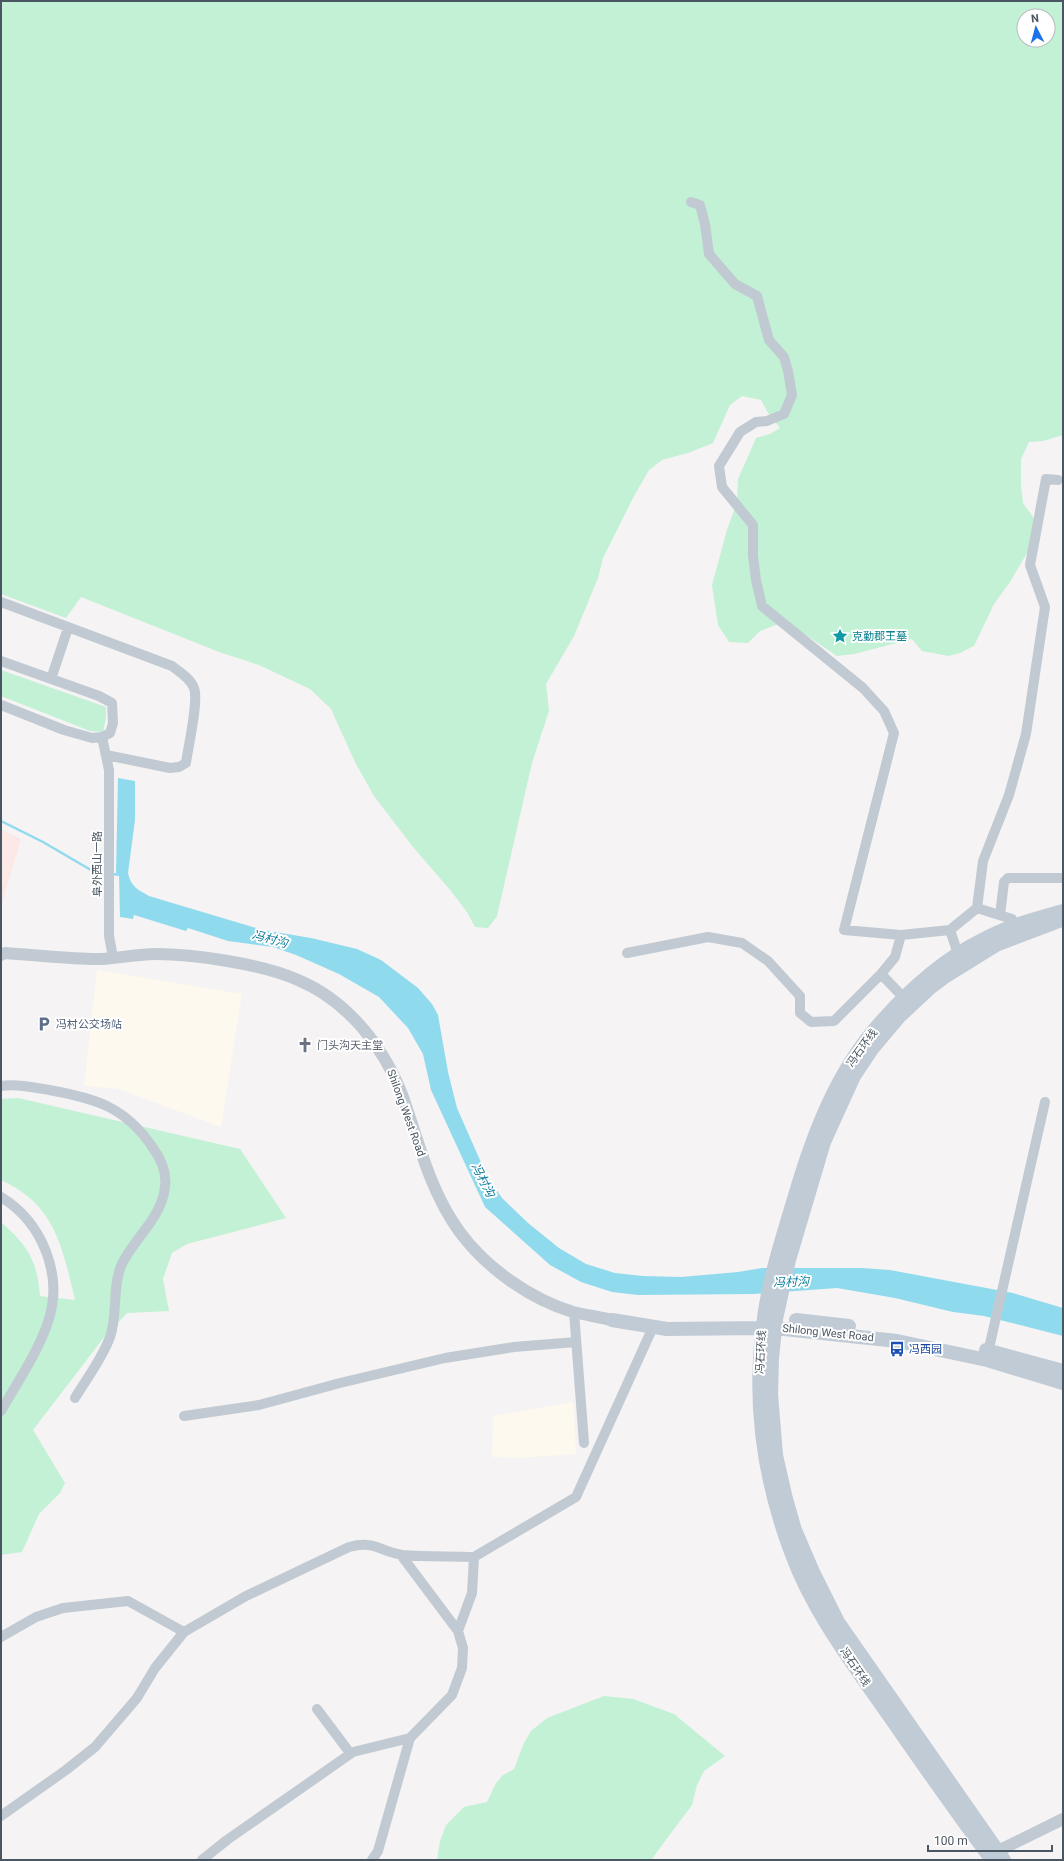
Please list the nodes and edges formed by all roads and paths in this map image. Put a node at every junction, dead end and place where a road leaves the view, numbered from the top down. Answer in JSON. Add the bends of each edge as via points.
{"nodes":[{"id":1,"x":691,"y":202,"type":"dead end"},
{"id":2,"x":1058,"y":480,"type":"dead end"},
{"id":3,"x":1,"y":602,"type":"edge"},
{"id":4,"x":68,"y":628,"type":"junction"},
{"id":5,"x":1,"y":661,"type":"edge"},
{"id":6,"x":51,"y":679,"type":"junction"},
{"id":7,"x":1,"y":705,"type":"edge"},
{"id":8,"x":102,"y":737,"type":"junction"},
{"id":9,"x":106,"y":755,"type":"junction"},
{"id":10,"x":1063,"y":878,"type":"edge"},
{"id":11,"x":977,"y":908,"type":"junction"},
{"id":12,"x":1063,"y":910,"type":"edge"},
{"id":13,"x":1000,"y":915,"type":"junction"},
{"id":14,"x":1063,"y":920,"type":"edge"},
{"id":15,"x":950,"y":930,"type":"junction"},
{"id":16,"x":1018,"y":931,"type":"junction"},
{"id":17,"x":901,"y":935,"type":"junction"},
{"id":18,"x":627,"y":954,"type":"dead end"},
{"id":19,"x":958,"y":954,"type":"junction"},
{"id":20,"x":1,"y":955,"type":"edge"},
{"id":21,"x":113,"y":957,"type":"junction"},
{"id":22,"x":881,"y":974,"type":"junction"},
{"id":23,"x":904,"y":998,"type":"junction"},
{"id":24,"x":1,"y":1086,"type":"edge"},
{"id":25,"x":1045,"y":1102,"type":"dead end"},
{"id":26,"x":1,"y":1196,"type":"edge"},
{"id":27,"x":782,"y":1260,"type":"junction"},
{"id":28,"x":574,"y":1312,"type":"junction"},
{"id":29,"x":612,"y":1320,"type":"junction"},
{"id":30,"x":769,"y":1324,"type":"junction"},
{"id":31,"x":653,"y":1327,"type":"junction"},
{"id":32,"x":576,"y":1342,"type":"junction"},
{"id":33,"x":987,"y":1355,"type":"junction"},
{"id":34,"x":1063,"y":1371,"type":"edge"},
{"id":35,"x":1063,"y":1383,"type":"edge"},
{"id":36,"x":75,"y":1398,"type":"dead end"},
{"id":37,"x":1,"y":1411,"type":"edge"},
{"id":38,"x":184,"y":1416,"type":"dead end"},
{"id":39,"x":584,"y":1443,"type":"dead end"},
{"id":40,"x":401,"y":1554,"type":"junction"},
{"id":41,"x":474,"y":1557,"type":"junction"},
{"id":42,"x":458,"y":1631,"type":"junction"},
{"id":43,"x":184,"y":1632,"type":"junction"},
{"id":44,"x":1,"y":1637,"type":"edge"},
{"id":45,"x":316,"y":1709,"type":"dead end"},
{"id":46,"x":410,"y":1738,"type":"junction"},
{"id":47,"x":350,"y":1754,"type":"junction"},
{"id":48,"x":1,"y":1816,"type":"edge"},
{"id":49,"x":1063,"y":1819,"type":"edge"},
{"id":50,"x":998,"y":1857,"type":"edge"},
{"id":51,"x":202,"y":1860,"type":"edge"},
{"id":52,"x":372,"y":1860,"type":"edge"}],
"edges":[{"from":1,"to":17,"type":"street","via":[[700,205],[709,254],[735,284],[757,296],[769,340],[784,357],[788,371],[792,395],[784,414],[767,421],[756,422],[740,432],[719,466],[722,487],[753,524],[753,556],[762,606],[863,688],[884,711],[894,733],[844,930]]},
{"from":2,"to":11,"type":"street","via":[[1046,479],[1030,565],[1045,607],[1026,734],[1009,796],[983,861]]},
{"from":3,"to":4,"type":"street"},
{"from":4,"to":6,"type":"street"},
{"from":4,"to":9,"type":"street","via":[[172,666],[194,689],[195,703],[186,763],[180,767],[170,768]]},
{"from":5,"to":6,"type":"street"},
{"from":6,"to":8,"type":"street","via":[[112,703],[113,723],[110,733]]},
{"from":7,"to":8,"type":"street","via":[[64,730],[92,738]]},
{"from":8,"to":9,"type":"street","name":"阜外西山一路"},
{"from":9,"to":21,"type":"street","name":"阜外西山一路","via":[[109,770],[109,936]]},
{"from":10,"to":13,"type":"street","via":[[1008,878],[1004,882]]},
{"from":11,"to":13,"type":"street"},
{"from":11,"to":15,"type":"street"},
{"from":12,"to":16,"type":"main road","name":"冯石环线"},
{"from":13,"to":16,"type":"street","via":[[1012,919]]},
{"from":14,"to":16,"type":"main road","name":"冯石环线"},
{"from":15,"to":17,"type":"street"},
{"from":15,"to":19,"type":"street"},
{"from":16,"to":19,"type":"main road","name":"冯石环线","via":[[981,940]]},
{"from":16,"to":27,"type":"main road","name":"冯石环线","via":[[940,980],[899,1017],[872,1049],[848,1087],[824,1142]]},
{"from":17,"to":22,"type":"street","via":[[895,957]]},
{"from":18,"to":22,"type":"street","via":[[708,937],[742,943],[768,961],[800,996],[800,1013],[811,1022],[834,1021]]},
{"from":19,"to":23,"type":"main road","name":"冯石环线"},
{"from":20,"to":21,"type":"street","name":"Shilong West Road","via":[[5,953],[94,959]]},
{"from":21,"to":28,"type":"street","name":"Shilong West Road","via":[[154,954],[247,966],[298,980],[336,1002],[368,1034],[391,1069],[426,1167],[446,1210],[460,1232],[503,1276],[550,1303]]},
{"from":22,"to":23,"type":"street"},
{"from":23,"to":27,"type":"main road","name":"冯石环线","via":[[867,1038],[831,1097],[804,1164]]},
{"from":24,"to":36,"type":"street","via":[[14,1084],[84,1096],[117,1110],[143,1132],[160,1158],[164,1170],[166,1187],[159,1208],[121,1265],[110,1336]]},
{"from":25,"to":33,"type":"street"},
{"from":26,"to":37,"type":"street","via":[[21,1212],[41,1237],[51,1270],[53,1294],[52,1311],[42,1337]]},
{"from":27,"to":30,"type":"main road","name":"冯石环线"},
{"from":28,"to":29,"type":"street","name":"Shilong West Road"},
{"from":28,"to":32,"type":"street"},
{"from":29,"to":30,"type":"main road","name":"Shilong West Road"},
{"from":29,"to":31,"type":"main road","name":"Shilong West Road"},
{"from":30,"to":31,"type":"main road","name":"Shilong West Road","via":[[667,1329]]},
{"from":30,"to":33,"type":"main road","name":"Shilong West Road","via":[[897,1340]]},
{"from":30,"to":50,"type":"main road","name":"冯石环线","via":[[774,1440],[786,1499],[804,1552],[838,1622]]},
{"from":31,"to":41,"type":"street","via":[[576,1497]]},
{"from":32,"to":38,"type":"street","via":[[514,1347],[445,1358],[259,1405]]},
{"from":32,"to":39,"type":"street"},
{"from":33,"to":34,"type":"main road","name":"Shilong West Road"},
{"from":33,"to":35,"type":"main road","name":"Shilong West Road"},
{"from":40,"to":41,"type":"street"},
{"from":40,"to":42,"type":"street"},
{"from":40,"to":43,"type":"street","via":[[372,1545],[348,1547],[246,1596]]},
{"from":41,"to":42,"type":"street","via":[[472,1593]]},
{"from":42,"to":46,"type":"street","via":[[463,1648],[462,1668],[452,1695]]},
{"from":43,"to":44,"type":"street","via":[[128,1602],[63,1608],[36,1617]]},
{"from":43,"to":48,"type":"street","via":[[154,1668],[137,1698],[95,1748]]},
{"from":45,"to":47,"type":"street"},
{"from":46,"to":47,"type":"street"},
{"from":46,"to":52,"type":"street","via":[[378,1851]]},
{"from":47,"to":51,"type":"street"},
{"from":49,"to":50,"type":"street"}]}
